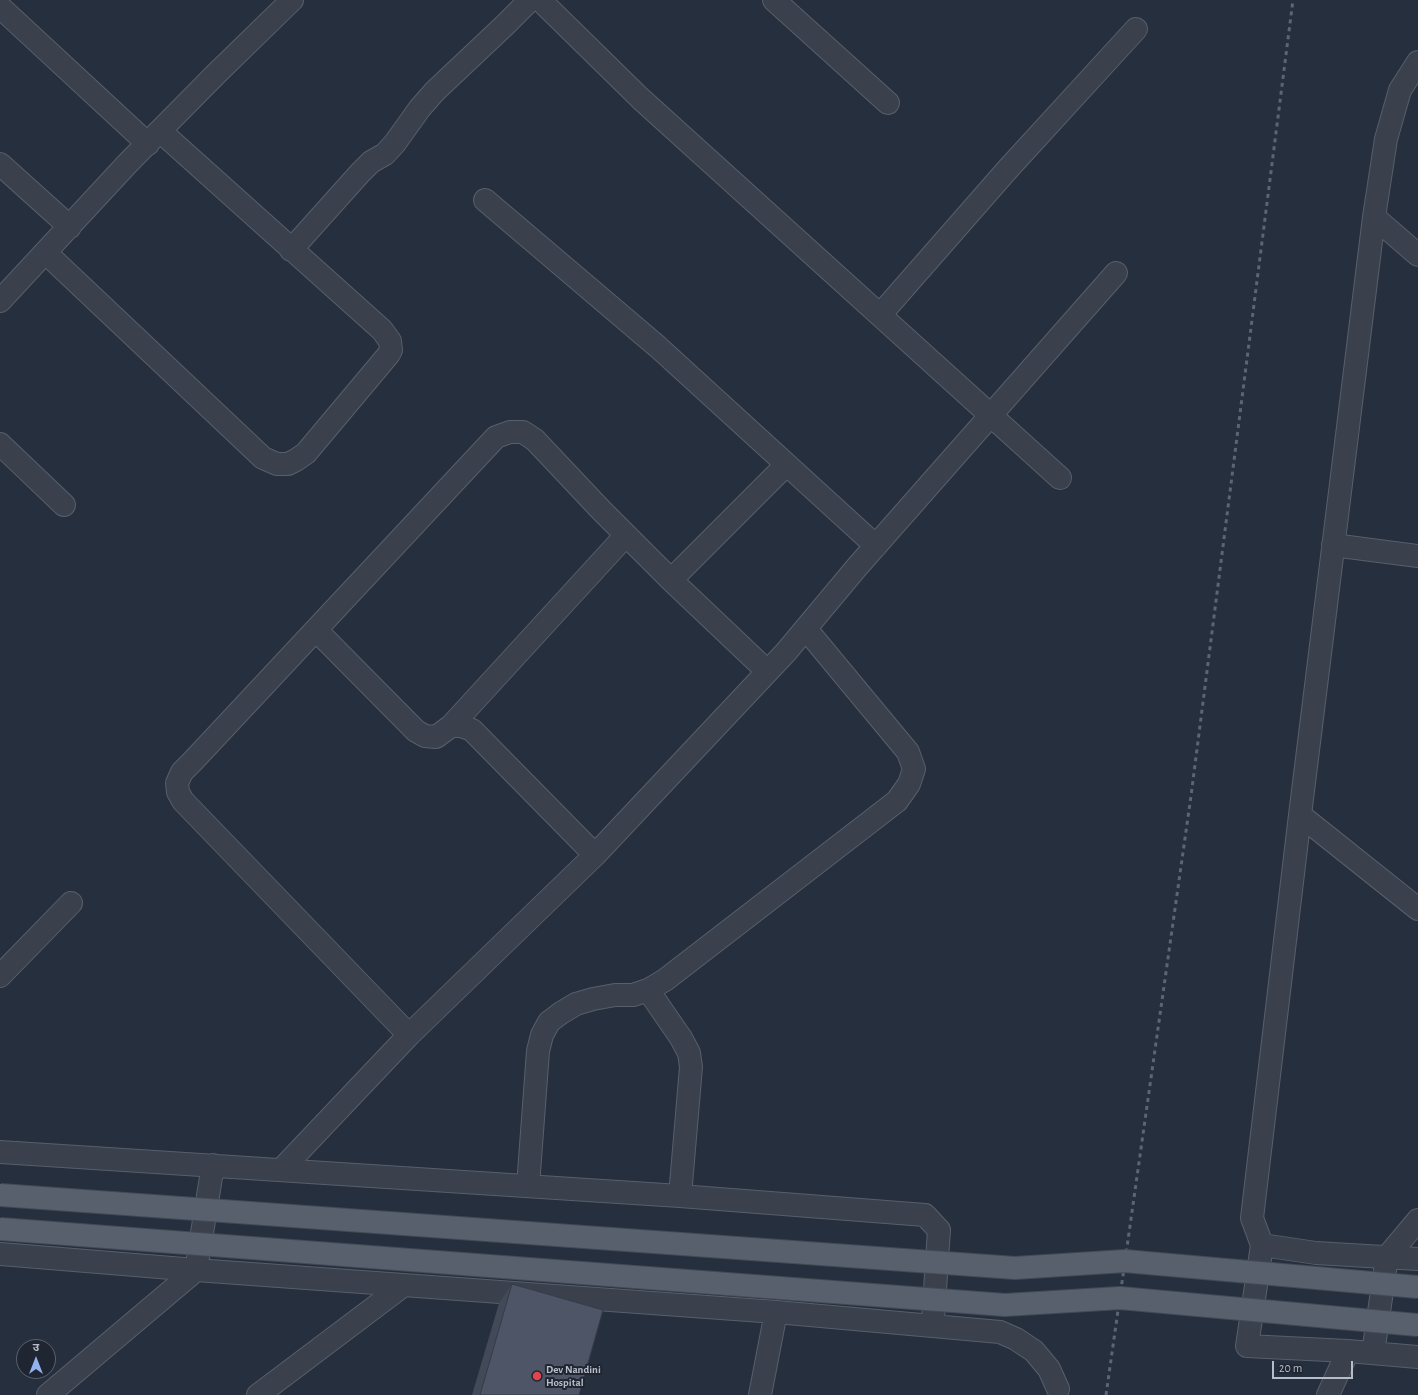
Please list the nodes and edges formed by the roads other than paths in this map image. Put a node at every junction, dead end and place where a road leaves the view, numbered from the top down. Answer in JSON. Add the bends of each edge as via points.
{"nodes":[{"id":1,"x":292,"y":0,"type":"edge"},
{"id":2,"x":530,"y":0,"type":"edge"},
{"id":3,"x":540,"y":0,"type":"edge"},
{"id":4,"x":774,"y":0,"type":"edge"},
{"id":5,"x":0,"y":7,"type":"edge"},
{"id":6,"x":1136,"y":28,"type":"dead end"},
{"id":7,"x":1418,"y":62,"type":"edge"},
{"id":8,"x":888,"y":103,"type":"dead end"},
{"id":9,"x":154,"y":137,"type":"junction"},
{"id":10,"x":0,"y":164,"type":"edge"},
{"id":11,"x":485,"y":200,"type":"dead end"},
{"id":12,"x":1374,"y":217,"type":"junction"},
{"id":13,"x":70,"y":226,"type":"junction"},
{"id":14,"x":291,"y":250,"type":"junction"},
{"id":15,"x":46,"y":253,"type":"junction"},
{"id":16,"x":1418,"y":255,"type":"edge"},
{"id":17,"x":1116,"y":273,"type":"dead end"},
{"id":18,"x":0,"y":301,"type":"edge"},
{"id":19,"x":880,"y":315,"type":"junction"},
{"id":20,"x":990,"y":415,"type":"junction"},
{"id":21,"x":0,"y":444,"type":"edge"},
{"id":22,"x":786,"y":465,"type":"junction"},
{"id":23,"x":1060,"y":478,"type":"dead end"},
{"id":24,"x":64,"y":505,"type":"dead end"},
{"id":25,"x":626,"y":535,"type":"junction"},
{"id":26,"x":876,"y":546,"type":"junction"},
{"id":27,"x":1333,"y":546,"type":"junction"},
{"id":28,"x":1418,"y":556,"type":"edge"},
{"id":29,"x":671,"y":580,"type":"junction"},
{"id":30,"x":806,"y":629,"type":"junction"},
{"id":31,"x":316,"y":630,"type":"junction"},
{"id":32,"x":767,"y":672,"type":"junction"},
{"id":33,"x":451,"y":726,"type":"junction"},
{"id":34,"x":1300,"y":815,"type":"junction"},
{"id":35,"x":595,"y":855,"type":"junction"},
{"id":36,"x":72,"y":903,"type":"dead end"},
{"id":37,"x":1418,"y":909,"type":"edge"},
{"id":38,"x":0,"y":976,"type":"edge"},
{"id":39,"x":648,"y":990,"type":"junction"},
{"id":40,"x":409,"y":1035,"type":"junction"},
{"id":41,"x":0,"y":1152,"type":"edge"},
{"id":42,"x":213,"y":1165,"type":"junction"},
{"id":43,"x":281,"y":1170,"type":"junction"},
{"id":44,"x":528,"y":1186,"type":"junction"},
{"id":45,"x":0,"y":1195,"type":"edge"},
{"id":46,"x":680,"y":1196,"type":"junction"},
{"id":47,"x":1418,"y":1220,"type":"edge"},
{"id":48,"x":0,"y":1229,"type":"edge"},
{"id":49,"x":1262,"y":1245,"type":"junction"},
{"id":50,"x":0,"y":1254,"type":"edge"},
{"id":51,"x":1386,"y":1257,"type":"junction"},
{"id":52,"x":1418,"y":1259,"type":"edge"},
{"id":53,"x":196,"y":1270,"type":"junction"},
{"id":54,"x":404,"y":1285,"type":"junction"},
{"id":55,"x":1418,"y":1287,"type":"edge"},
{"id":56,"x":776,"y":1312,"type":"junction"},
{"id":57,"x":933,"y":1326,"type":"junction"},
{"id":58,"x":1418,"y":1326,"type":"edge"},
{"id":59,"x":1348,"y":1351,"type":"junction"},
{"id":60,"x":1373,"y":1353,"type":"junction"},
{"id":61,"x":1418,"y":1357,"type":"edge"},
{"id":62,"x":1058,"y":1389,"type":"dead end"},
{"id":63,"x":48,"y":1395,"type":"edge"},
{"id":64,"x":258,"y":1395,"type":"edge"},
{"id":65,"x":760,"y":1395,"type":"edge"},
{"id":66,"x":1328,"y":1395,"type":"edge"}],
"edges":[{"from":1,"to":9,"type":"street"},
{"from":2,"to":14,"type":"street","via":[[435,91],[395,143],[385,154],[360,172]]},
{"from":3,"to":19,"type":"street","via":[[641,99]]},
{"from":4,"to":8,"type":"street"},
{"from":5,"to":9,"type":"street"},
{"from":6,"to":19,"type":"street"},
{"from":7,"to":12,"type":"street","via":[[1400,90],[1386,139]]},
{"from":9,"to":13,"type":"street"},
{"from":9,"to":14,"type":"street"},
{"from":10,"to":13,"type":"street"},
{"from":11,"to":22,"type":"street","via":[[658,347]]},
{"from":12,"to":16,"type":"street"},
{"from":12,"to":27,"type":"street"},
{"from":13,"to":15,"type":"street"},
{"from":14,"to":15,"type":"street","via":[[382,330],[390,341],[391,350],[306,453],[288,464],[277,464],[263,458]]},
{"from":15,"to":18,"type":"street"},
{"from":17,"to":20,"type":"street"},
{"from":19,"to":20,"type":"street"},
{"from":20,"to":23,"type":"street"},
{"from":20,"to":26,"type":"street"},
{"from":21,"to":24,"type":"street"},
{"from":22,"to":26,"type":"street"},
{"from":22,"to":29,"type":"street"},
{"from":25,"to":29,"type":"street"},
{"from":25,"to":31,"type":"street","via":[[535,440],[523,432],[510,432],[496,437]]},
{"from":25,"to":33,"type":"street"},
{"from":26,"to":30,"type":"street"},
{"from":27,"to":28,"type":"street"},
{"from":27,"to":34,"type":"street"},
{"from":29,"to":32,"type":"street"},
{"from":30,"to":32,"type":"street"},
{"from":30,"to":39,"type":"street","via":[[908,752],[914,769],[909,784],[897,801]]},
{"from":31,"to":33,"type":"street","via":[[416,731],[425,736],[436,737]]},
{"from":31,"to":40,"type":"street","via":[[182,772],[177,783],[178,792],[183,801]]},
{"from":32,"to":35,"type":"street"},
{"from":33,"to":35,"type":"street","via":[[472,730]]},
{"from":34,"to":37,"type":"street"},
{"from":34,"to":49,"type":"street","via":[[1252,1218]]},
{"from":35,"to":40,"type":"street"},
{"from":36,"to":38,"type":"street"},
{"from":39,"to":44,"type":"street","via":[[633,994],[615,994],[576,1004],[549,1022],[538,1051]]},
{"from":39,"to":46,"type":"street","via":[[681,1038],[691,1066]]},
{"from":40,"to":43,"type":"street"},
{"from":41,"to":42,"type":"street"},
{"from":42,"to":43,"type":"street"},
{"from":42,"to":53,"type":"street"},
{"from":43,"to":44,"type":"street"},
{"from":44,"to":46,"type":"street"},
{"from":45,"to":55,"type":"main road","bridge":true,"via":[[1014,1268],[1125,1261]]},
{"from":46,"to":57,"type":"street","via":[[924,1214],[939,1230]]},
{"from":47,"to":51,"type":"street"},
{"from":48,"to":58,"type":"main road","bridge":true,"via":[[1005,1304],[1120,1298]]},
{"from":49,"to":51,"type":"street","via":[[1316,1253]]},
{"from":49,"to":59,"type":"street","via":[[1246,1346]]},
{"from":50,"to":53,"type":"street"},
{"from":51,"to":52,"type":"street"},
{"from":51,"to":60,"type":"street"},
{"from":53,"to":54,"type":"street"},
{"from":53,"to":63,"type":"street"},
{"from":54,"to":56,"type":"street"},
{"from":54,"to":64,"type":"street"},
{"from":56,"to":57,"type":"street"},
{"from":56,"to":65,"type":"street"},
{"from":57,"to":62,"type":"street","via":[[1000,1332],[1016,1339],[1034,1351],[1049,1369]]},
{"from":59,"to":60,"type":"street"},
{"from":59,"to":66,"type":"street"},
{"from":60,"to":61,"type":"street"}]}
